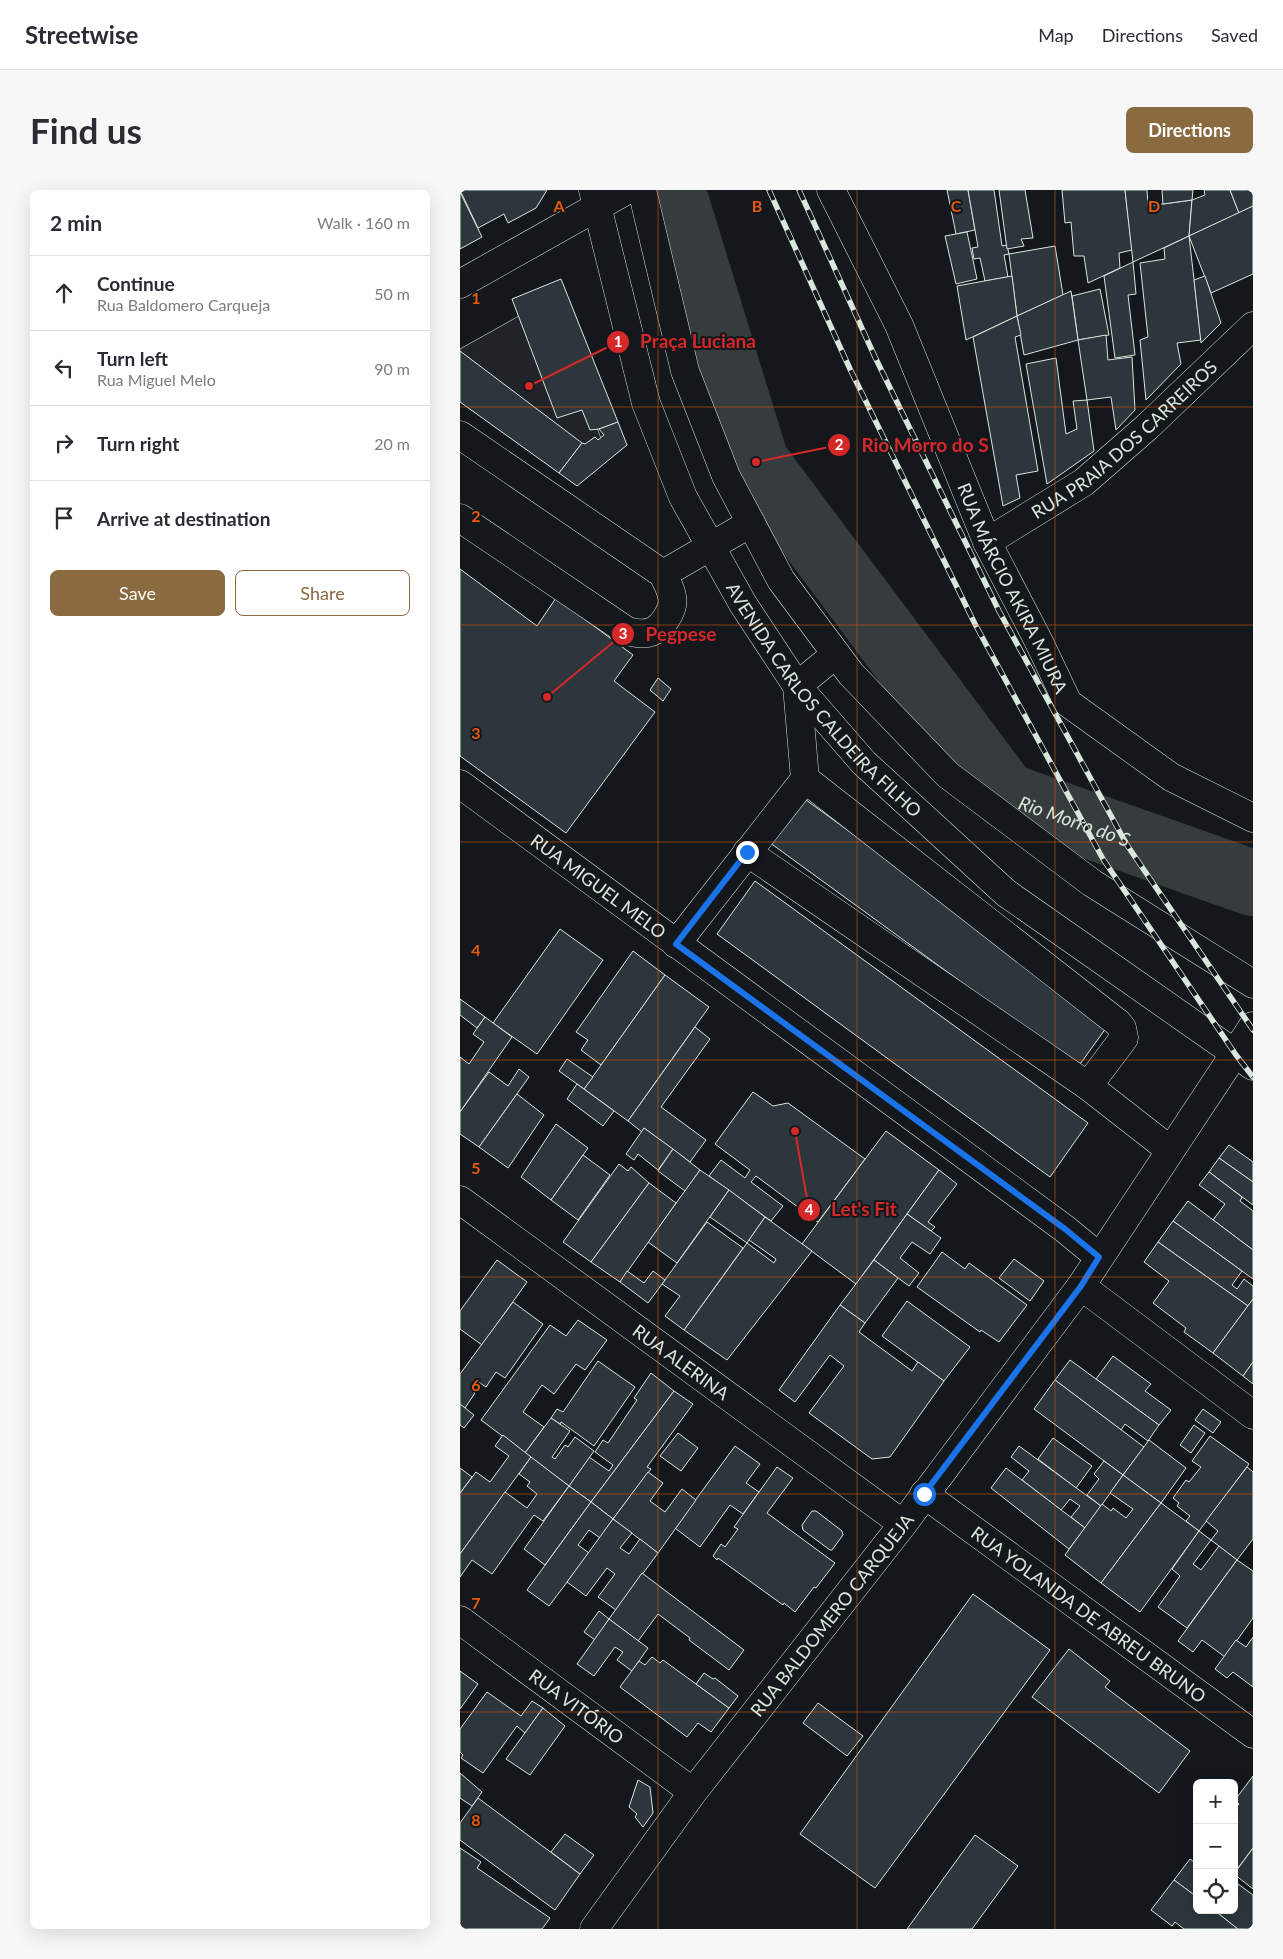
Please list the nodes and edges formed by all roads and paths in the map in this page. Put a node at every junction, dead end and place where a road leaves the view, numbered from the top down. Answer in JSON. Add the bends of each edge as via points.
{"nodes":[{"id":1,"x":627,"y":190,"type":"edge"},
{"id":2,"x":642,"y":190,"type":"edge"},
{"id":3,"x":831,"y":190,"type":"edge"},
{"id":4,"x":596,"y":198,"type":"edge"},
{"id":5,"x":460,"y":284,"type":"edge"},
{"id":6,"x":1253,"y":326,"type":"edge"},
{"id":7,"x":460,"y":435,"type":"edge"},
{"id":8,"x":460,"y":518,"type":"edge"},
{"id":9,"x":751,"y":523,"type":"junction"},
{"id":10,"x":987,"y":542,"type":"junction"},
{"id":11,"x":710,"y":545,"type":"junction"},
{"id":12,"x":663,"y":574,"type":"junction"},
{"id":13,"x":836,"y":654,"type":"junction"},
{"id":14,"x":797,"y":686,"type":"junction"},
{"id":15,"x":805,"y":778,"type":"junction"},
{"id":16,"x":460,"y":784,"type":"edge"},
{"id":17,"x":1253,"y":818,"type":"edge"},
{"id":18,"x":747,"y":852,"type":"junction"},
{"id":19,"x":676,"y":944,"type":"junction"},
{"id":20,"x":1253,"y":984,"type":"edge"},
{"id":21,"x":1253,"y":1026,"type":"edge"},
{"id":22,"x":1244,"y":1059,"type":"edge"},
{"id":23,"x":1088,"y":1086,"type":"junction"},
{"id":24,"x":1170,"y":1150,"type":"junction"},
{"id":25,"x":460,"y":1200,"type":"edge"},
{"id":26,"x":1099,"y":1257,"type":"junction"},
{"id":27,"x":1081,"y":1286,"type":"junction"},
{"id":28,"x":1253,"y":1415,"type":"edge"},
{"id":29,"x":924,"y":1494,"type":"junction"},
{"id":30,"x":903,"y":1524,"type":"junction"},
{"id":31,"x":460,"y":1620,"type":"edge"},
{"id":32,"x":1253,"y":1734,"type":"edge"},
{"id":33,"x":693,"y":1792,"type":"junction"},
{"id":34,"x":594,"y":1929,"type":"edge"}],
"edges":[{"from":1,"to":4,"type":"street"},
{"from":2,"to":9,"type":"street","name":"AVENIDA CARLOS CALDEIRA FILHO","via":[[685,371],[726,476]]},
{"from":3,"to":10,"type":"street","name":"RUA MÁRCIO AKIRA MIURA","via":[[899,325]]},
{"from":4,"to":5,"type":"street"},
{"from":4,"to":11,"type":"street","name":"AVENIDA CARLOS CALDEIRA FILHO","via":[[646,403],[683,497]]},
{"from":6,"to":10,"type":"street","name":"RUA PRAIA DOS CARREIROS","via":[[1084,482]]},
{"from":7,"to":12,"type":"street"},
{"from":8,"to":12,"type":"street","via":[[627,631],[652,632],[662,624],[672,607],[673,598]]},
{"from":9,"to":11,"type":"street"},
{"from":9,"to":13,"type":"street","name":"AVENIDA CARLOS CALDEIRA FILHO","via":[[781,580]]},
{"from":10,"to":17,"type":"street","name":"RUA MÁRCIO AKIRA MIURA","via":[[1068,703],[1171,777]]},
{"from":11,"to":12,"type":"street"},
{"from":11,"to":14,"type":"street","name":"AVENIDA CARLOS CALDEIRA FILHO","via":[[743,604]]},
{"from":13,"to":14,"type":"street"},
{"from":13,"to":20,"type":"street","name":"AVENIDA CARLOS CALDEIRA FILHO","via":[[851,674],[948,775],[1092,883]]},
{"from":14,"to":15,"type":"street"},
{"from":14,"to":22,"type":"street","name":"AVENIDA CARLOS CALDEIRA FILHO","via":[[864,763],[1006,893]]},
{"from":15,"to":18,"type":"street"},
{"from":15,"to":23,"type":"street","via":[[1118,1023],[1124,1038]]},
{"from":16,"to":19,"type":"street","name":"RUA MIGUEL MELO"},
{"from":18,"to":19,"type":"street"},
{"from":18,"to":23,"type":"street"},
{"from":19,"to":26,"type":"street","name":"RUA MIGUEL MELO"},
{"from":21,"to":22,"type":"street","name":"RUA BALDOMERO CARQUEJA"},
{"from":22,"to":24,"type":"street","name":"RUA BALDOMERO CARQUEJA"},
{"from":23,"to":24,"type":"street"},
{"from":24,"to":26,"type":"street","name":"RUA BALDOMERO CARQUEJA"},
{"from":25,"to":30,"type":"street","name":"RUA ALERINA"},
{"from":26,"to":27,"type":"street","name":"RUA BALDOMERO CARQUEJA"},
{"from":27,"to":28,"type":"street"},
{"from":27,"to":29,"type":"street","name":"RUA BALDOMERO CARQUEJA"},
{"from":29,"to":30,"type":"street","name":"RUA BALDOMERO CARQUEJA"},
{"from":29,"to":32,"type":"street","name":"RUA YOLANDA DE ABREU BRUNO"},
{"from":30,"to":33,"type":"street","name":"RUA BALDOMERO CARQUEJA"},
{"from":31,"to":33,"type":"street","name":"RUA VITÓRIO"},
{"from":33,"to":34,"type":"street","name":"RUA BALDOMERO CARQUEJA"}]}
